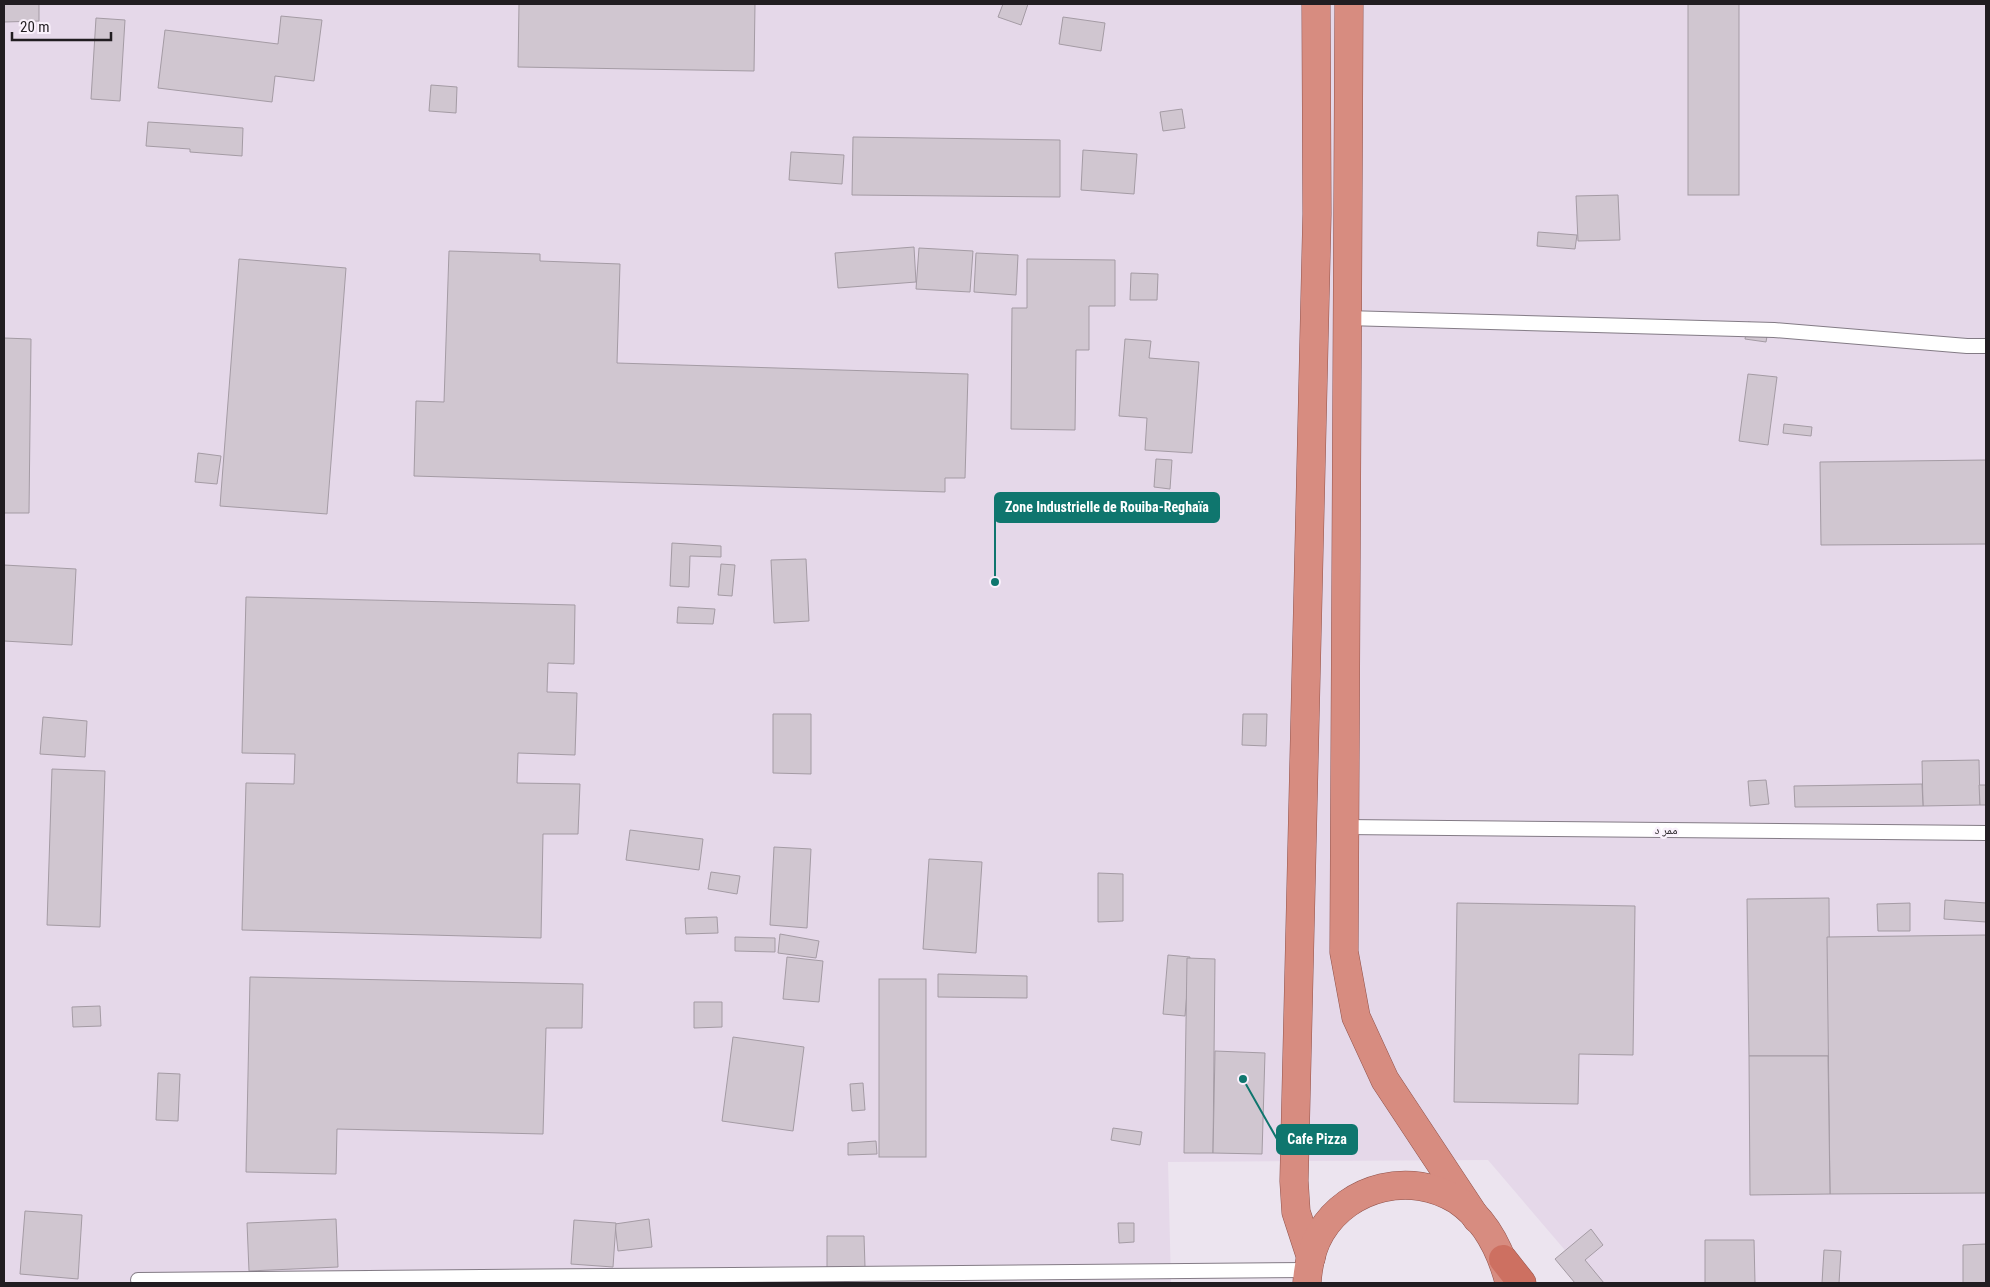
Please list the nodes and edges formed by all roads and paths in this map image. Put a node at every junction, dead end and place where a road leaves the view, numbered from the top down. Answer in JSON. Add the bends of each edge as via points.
{"nodes":[{"id":1,"x":1316,"y":4,"type":"edge"},
{"id":2,"x":1349,"y":4,"type":"edge"},
{"id":3,"x":1346,"y":318,"type":"junction"},
{"id":4,"x":1986,"y":346,"type":"edge"},
{"id":5,"x":1345,"y":828,"type":"junction"},
{"id":6,"x":1986,"y":833,"type":"edge"},
{"id":7,"x":1477,"y":1219,"type":"junction"},
{"id":8,"x":1309,"y":1270,"type":"edge"},
{"id":9,"x":1506,"y":1271,"type":"edge"},
{"id":10,"x":138,"y":1280,"type":"dead end"},
{"id":11,"x":1522,"y":1283,"type":"edge"}],
"edges":[{"from":1,"to":8,"type":"highway","via":[[1317,214],[1294,1181],[1296,1212]]},
{"from":2,"to":3,"type":"highway"},
{"from":3,"to":4,"type":"lane","via":[[1774,330]]},
{"from":3,"to":5,"type":"highway"},
{"from":5,"to":6,"type":"lane","name":"ممر د"},
{"from":5,"to":7,"type":"highway","via":[[1344,952],[1356,1017],[1384,1080]]},
{"from":7,"to":8,"type":"highway","via":[[1458,1201],[1434,1190],[1408,1185],[1382,1187],[1357,1196],[1336,1212],[1320,1233]]},
{"from":7,"to":9,"type":"highway","via":[[1492,1237]]},
{"from":8,"to":10,"type":"lane"},
{"from":9,"to":11,"type":"highway"}]}
